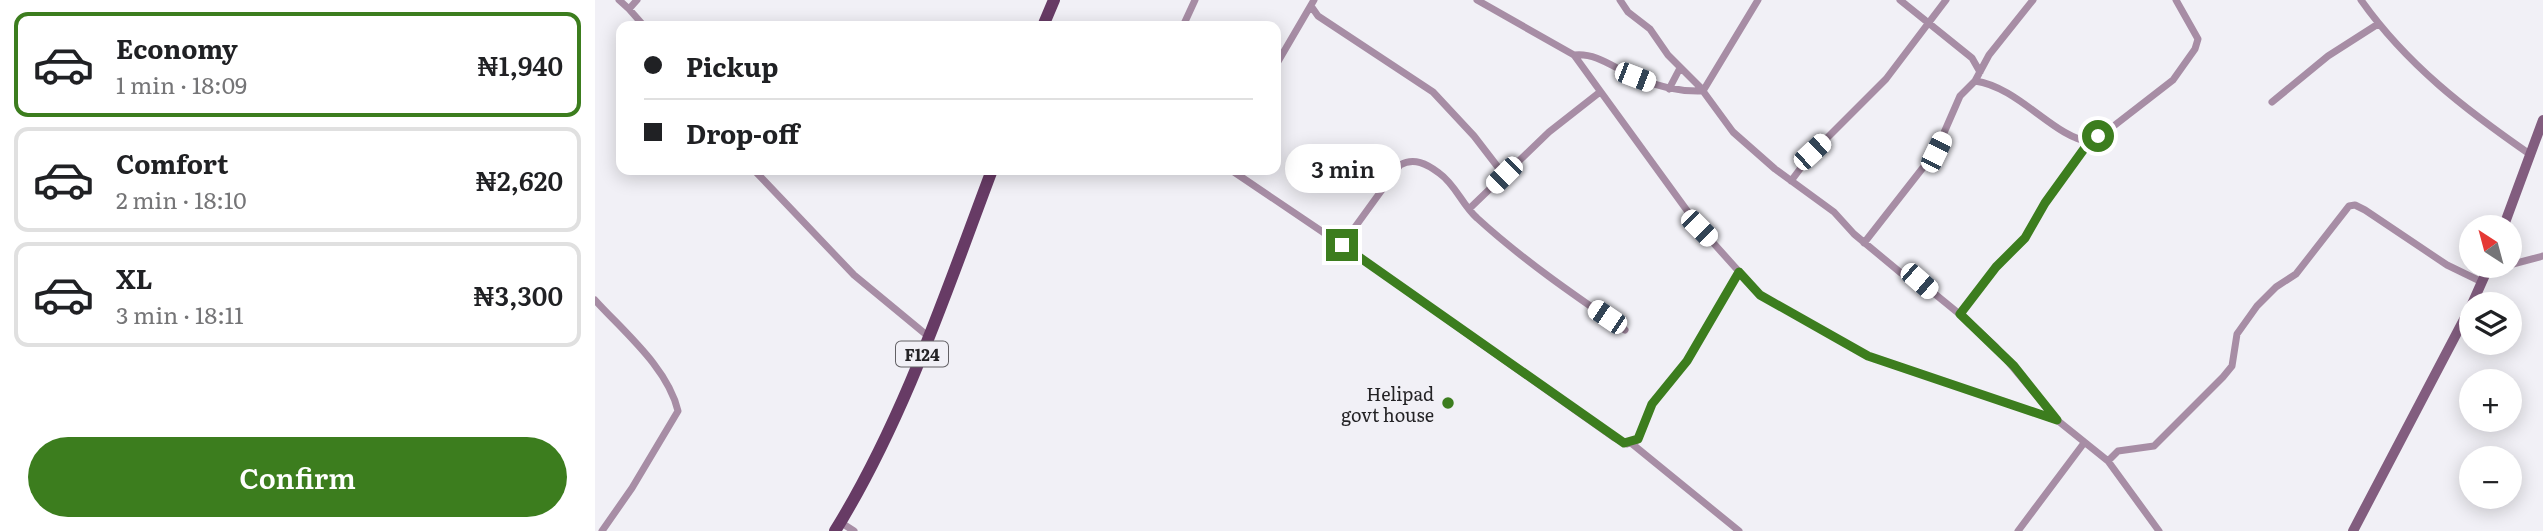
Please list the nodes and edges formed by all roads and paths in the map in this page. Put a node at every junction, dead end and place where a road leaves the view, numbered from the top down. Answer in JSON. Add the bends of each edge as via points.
{"nodes":[{"id":1,"x":619,"y":0,"type":"edge"},
{"id":2,"x":636,"y":0,"type":"edge"},
{"id":3,"x":1053,"y":0,"type":"edge"},
{"id":4,"x":1195,"y":0,"type":"edge"},
{"id":5,"x":1477,"y":0,"type":"edge"},
{"id":6,"x":1620,"y":0,"type":"edge"},
{"id":7,"x":1900,"y":0,"type":"edge"},
{"id":8,"x":1946,"y":0,"type":"edge"},
{"id":9,"x":2033,"y":0,"type":"edge"},
{"id":10,"x":2176,"y":0,"type":"edge"},
{"id":11,"x":2361,"y":0,"type":"edge"},
{"id":12,"x":1756,"y":1,"type":"edge"},
{"id":13,"x":1313,"y":3,"type":"edge"},
{"id":14,"x":629,"y":9,"type":"junction"},
{"id":15,"x":1318,"y":16,"type":"junction"},
{"id":16,"x":1304,"y":18,"type":"junction"},
{"id":17,"x":640,"y":21,"type":"edge"},
{"id":18,"x":1045,"y":21,"type":"edge"},
{"id":19,"x":1185,"y":21,"type":"edge"},
{"id":20,"x":2378,"y":24,"type":"junction"},
{"id":21,"x":1929,"y":25,"type":"junction"},
{"id":22,"x":1574,"y":55,"type":"junction"},
{"id":23,"x":1281,"y":57,"type":"edge"},
{"id":24,"x":1972,"y":58,"type":"junction"},
{"id":25,"x":1985,"y":62,"type":"junction"},
{"id":26,"x":1679,"y":68,"type":"junction"},
{"id":27,"x":1980,"y":72,"type":"junction"},
{"id":28,"x":1975,"y":81,"type":"junction"},
{"id":29,"x":1988,"y":83,"type":"junction"},
{"id":30,"x":1669,"y":89,"type":"junction"},
{"id":31,"x":1703,"y":90,"type":"junction"},
{"id":32,"x":1600,"y":92,"type":"junction"},
{"id":33,"x":2271,"y":102,"type":"dead end"},
{"id":34,"x":2543,"y":120,"type":"edge"},
{"id":35,"x":2078,"y":141,"type":"junction"},
{"id":36,"x":2091,"y":142,"type":"junction"},
{"id":37,"x":2082,"y":152,"type":"junction"},
{"id":38,"x":2531,"y":155,"type":"junction"},
{"id":39,"x":759,"y":175,"type":"edge"},
{"id":40,"x":987,"y":175,"type":"edge"},
{"id":41,"x":1238,"y":175,"type":"edge"},
{"id":42,"x":1504,"y":175,"type":"junction"},
{"id":43,"x":1791,"y":181,"type":"junction"},
{"id":44,"x":1469,"y":209,"type":"junction"},
{"id":45,"x":2508,"y":215,"type":"edge"},
{"id":46,"x":1864,"y":243,"type":"junction"},
{"id":47,"x":1342,"y":245,"type":"junction"},
{"id":48,"x":2543,"y":256,"type":"edge"},
{"id":49,"x":2522,"y":262,"type":"edge"},
{"id":50,"x":1739,"y":272,"type":"junction"},
{"id":51,"x":2484,"y":278,"type":"edge"},
{"id":52,"x":2482,"y":282,"type":"junction"},
{"id":53,"x":2477,"y":292,"type":"edge"},
{"id":54,"x":595,"y":300,"type":"edge"},
{"id":55,"x":1960,"y":314,"type":"junction"},
{"id":56,"x":2459,"y":328,"type":"edge"},
{"id":57,"x":1625,"y":330,"type":"dead end"},
{"id":58,"x":929,"y":337,"type":"junction"},
{"id":59,"x":2057,"y":420,"type":"junction"},
{"id":60,"x":1631,"y":443,"type":"junction"},
{"id":61,"x":2084,"y":443,"type":"junction"},
{"id":62,"x":2108,"y":461,"type":"junction"},
{"id":63,"x":837,"y":526,"type":"edge"},
{"id":64,"x":602,"y":531,"type":"edge"},
{"id":65,"x":854,"y":531,"type":"edge"},
{"id":66,"x":1739,"y":531,"type":"edge"},
{"id":67,"x":2018,"y":531,"type":"edge"},
{"id":68,"x":2159,"y":531,"type":"edge"},
{"id":69,"x":2353,"y":531,"type":"edge"}],
"edges":[{"from":1,"to":14,"type":"street"},
{"from":2,"to":14,"type":"street"},
{"from":3,"to":18,"type":"main road"},
{"from":4,"to":19,"type":"street"},
{"from":5,"to":22,"type":"street"},
{"from":6,"to":26,"type":"street","via":[[1650,29]]},
{"from":7,"to":21,"type":"street"},
{"from":8,"to":21,"type":"street"},
{"from":9,"to":25,"type":"street"},
{"from":10,"to":36,"type":"street","via":[[2194,27],[2195,49],[2173,80]]},
{"from":11,"to":20,"type":"street"},
{"from":12,"to":31,"type":"street"},
{"from":13,"to":15,"type":"street"},
{"from":13,"to":16,"type":"street"},
{"from":14,"to":17,"type":"street"},
{"from":15,"to":16,"type":"street"},
{"from":15,"to":42,"type":"street","via":[[1433,92]]},
{"from":16,"to":23,"type":"street"},
{"from":20,"to":33,"type":"street","via":[[2328,56]]},
{"from":20,"to":38,"type":"street","via":[[2421,72]]},
{"from":21,"to":24,"type":"street"},
{"from":21,"to":43,"type":"street","via":[[1867,101],[1812,152]]},
{"from":22,"to":30,"type":"street","via":[[1588,55]]},
{"from":22,"to":32,"type":"street"},
{"from":24,"to":25,"type":"street"},
{"from":24,"to":27,"type":"street"},
{"from":25,"to":27,"type":"street"},
{"from":26,"to":30,"type":"street"},
{"from":26,"to":31,"type":"street"},
{"from":27,"to":28,"type":"street"},
{"from":27,"to":29,"type":"street"},
{"from":28,"to":29,"type":"street"},
{"from":28,"to":46,"type":"street","via":[[1960,96],[1936,152]]},
{"from":29,"to":35,"type":"street"},
{"from":30,"to":31,"type":"street"},
{"from":31,"to":43,"type":"street","via":[[1726,125]]},
{"from":32,"to":42,"type":"street"},
{"from":32,"to":50,"type":"street","via":[[1699,228]]},
{"from":34,"to":38,"type":"street"},
{"from":35,"to":36,"type":"street"},
{"from":35,"to":37,"type":"street"},
{"from":36,"to":37,"type":"street"},
{"from":37,"to":55,"type":"street","via":[[2025,238]]},
{"from":38,"to":45,"type":"street"},
{"from":39,"to":58,"type":"street","via":[[853,275]]},
{"from":40,"to":58,"type":"main road","number":"F124"},
{"from":41,"to":47,"type":"street"},
{"from":42,"to":44,"type":"street"},
{"from":43,"to":46,"type":"street","via":[[1834,212]]},
{"from":44,"to":47,"type":"street","via":[[1439,172],[1416,161],[1406,162]]},
{"from":44,"to":57,"type":"street","via":[[1547,275]]},
{"from":46,"to":55,"type":"street"},
{"from":47,"to":60,"type":"street","via":[[1613,437]]},
{"from":48,"to":49,"type":"street"},
{"from":50,"to":59,"type":"street","via":[[1760,295],[1868,356]]},
{"from":50,"to":60,"type":"street","via":[[1687,361],[1652,404],[1638,439]]},
{"from":51,"to":52,"type":"street"},
{"from":52,"to":53,"type":"street"},
{"from":52,"to":62,"type":"street","via":[[2447,265],[2365,210],[2349,206],[2296,274],[2257,306],[2237,334],[2232,366],[2224,377],[2158,443],[2119,451]]},
{"from":54,"to":64,"type":"street","via":[[649,360],[678,411]]},
{"from":55,"to":59,"type":"street","via":[[2014,366]]},
{"from":56,"to":69,"type":"street"},
{"from":58,"to":63,"type":"main road","number":"F124","via":[[877,454]]},
{"from":59,"to":61,"type":"street"},
{"from":60,"to":66,"type":"street"},
{"from":61,"to":62,"type":"street"},
{"from":61,"to":67,"type":"street"},
{"from":62,"to":68,"type":"street"},
{"from":63,"to":65,"type":"street"}]}
